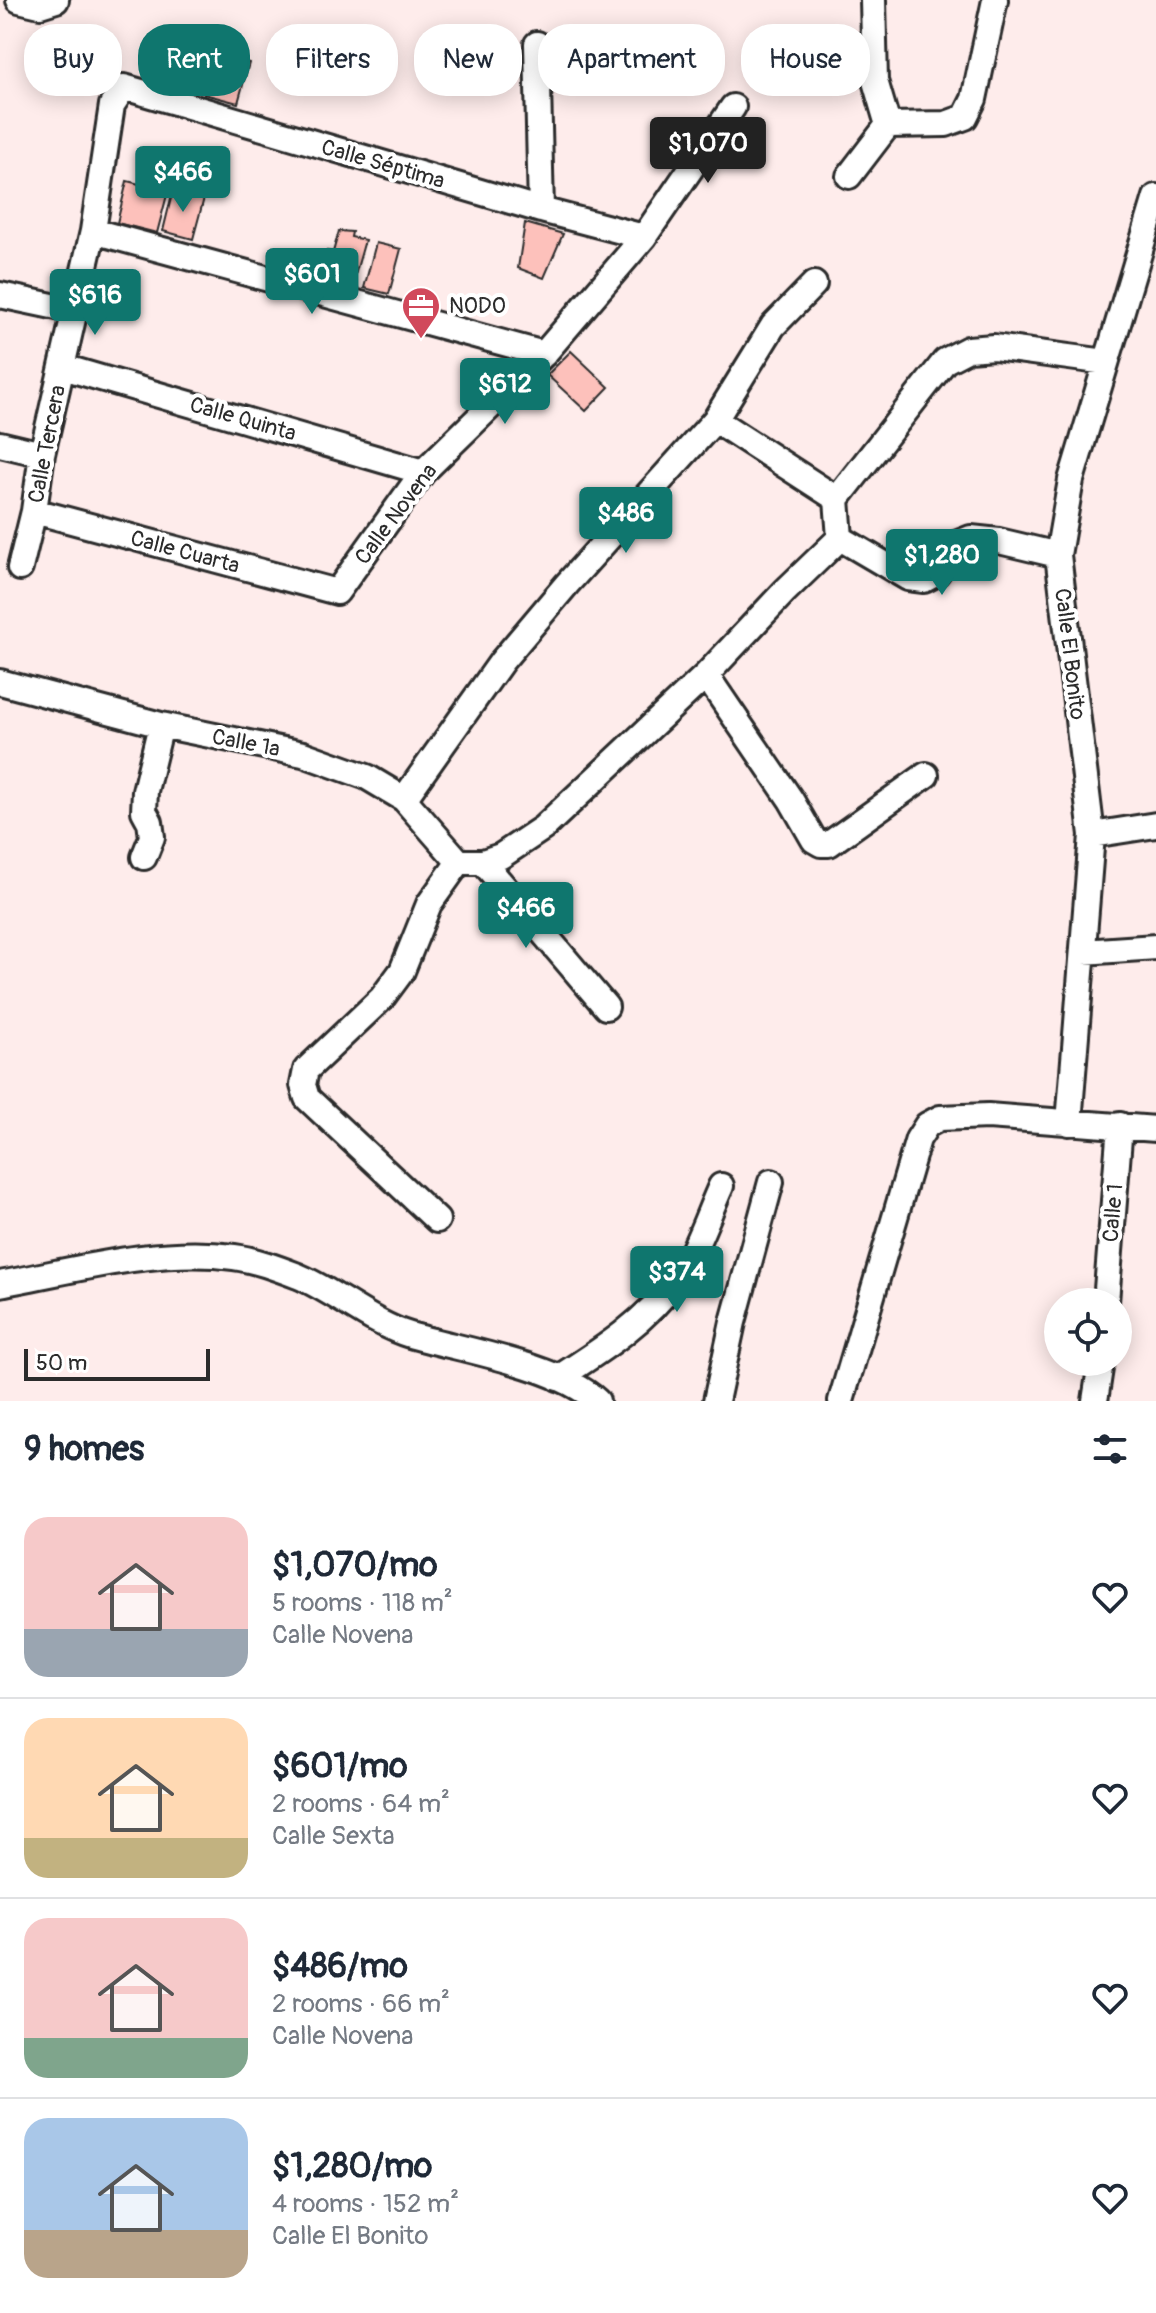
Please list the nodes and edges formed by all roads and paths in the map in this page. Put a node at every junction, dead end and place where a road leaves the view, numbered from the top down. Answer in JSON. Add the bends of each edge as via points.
{"nodes":[{"id":1,"x":19,"y":0,"type":"edge"},
{"id":2,"x":56,"y":0,"type":"edge"},
{"id":3,"x":873,"y":0,"type":"edge"},
{"id":4,"x":995,"y":0,"type":"edge"},
{"id":5,"x":537,"y":44,"type":"dead end"},
{"id":6,"x":124,"y":87,"type":"joint"},
{"id":7,"x":733,"y":107,"type":"dead end"},
{"id":8,"x":888,"y":125,"type":"junction"},
{"id":9,"x":849,"y":176,"type":"dead end"},
{"id":10,"x":1156,"y":197,"type":"edge"},
{"id":11,"x":541,"y":210,"type":"junction"},
{"id":12,"x":93,"y":231,"type":"junction"},
{"id":13,"x":644,"y":237,"type":"junction"},
{"id":14,"x":814,"y":284,"type":"dead end"},
{"id":15,"x":0,"y":295,"type":"edge"},
{"id":16,"x":76,"y":311,"type":"junction"},
{"id":17,"x":544,"y":354,"type":"junction"},
{"id":18,"x":1106,"y":362,"type":"junction"},
{"id":19,"x":63,"y":367,"type":"junction"},
{"id":20,"x":715,"y":420,"type":"junction"},
{"id":21,"x":0,"y":444,"type":"edge"},
{"id":22,"x":42,"y":454,"type":"junction"},
{"id":23,"x":423,"y":472,"type":"junction"},
{"id":24,"x":837,"y":499,"type":"junction"},
{"id":25,"x":34,"y":511,"type":"junction"},
{"id":26,"x":840,"y":538,"type":"junction"},
{"id":27,"x":1058,"y":555,"type":"junction"},
{"id":28,"x":20,"y":568,"type":"dead end"},
{"id":29,"x":337,"y":592,"type":"joint"},
{"id":30,"x":706,"y":675,"type":"junction"},
{"id":31,"x":0,"y":682,"type":"edge"},
{"id":32,"x":161,"y":725,"type":"junction"},
{"id":33,"x":926,"y":775,"type":"dead end"},
{"id":34,"x":404,"y":799,"type":"junction"},
{"id":35,"x":1156,"y":825,"type":"edge"},
{"id":36,"x":1092,"y":835,"type":"junction"},
{"id":37,"x":144,"y":857,"type":"dead end"},
{"id":38,"x":471,"y":862,"type":"junction"},
{"id":39,"x":1156,"y":947,"type":"edge"},
{"id":40,"x":1083,"y":952,"type":"junction"},
{"id":41,"x":606,"y":1007,"type":"dead end"},
{"id":42,"x":1069,"y":1123,"type":"junction"},
{"id":43,"x":1120,"y":1125,"type":"junction"},
{"id":44,"x":1156,"y":1129,"type":"edge"},
{"id":45,"x":771,"y":1182,"type":"dead end"},
{"id":46,"x":721,"y":1186,"type":"dead end"},
{"id":47,"x":437,"y":1220,"type":"dead end"},
{"id":48,"x":0,"y":1284,"type":"edge"},
{"id":49,"x":1107,"y":1288,"type":"edge"},
{"id":50,"x":1099,"y":1376,"type":"edge"},
{"id":51,"x":558,"y":1378,"type":"junction"},
{"id":52,"x":588,"y":1399,"type":"edge"},
{"id":53,"x":716,"y":1401,"type":"edge"},
{"id":54,"x":841,"y":1401,"type":"edge"},
{"id":55,"x":1095,"y":1401,"type":"edge"}],
"edges":[{"from":1,"to":2,"type":"street","via":[[40,5]]},
{"from":3,"to":8,"type":"street","via":[[875,81]]},
{"from":4,"to":8,"type":"street","via":[[974,99],[965,117],[946,124]]},
{"from":5,"to":11,"type":"street"},
{"from":6,"to":11,"type":"street","name":"Calle Séptima"},
{"from":6,"to":12,"type":"street","name":"Calle Tercera","via":[[112,105]]},
{"from":7,"to":13,"type":"street","name":"Calle Novena"},
{"from":8,"to":9,"type":"street"},
{"from":10,"to":18,"type":"street","name":"Calle El Bonito"},
{"from":11,"to":13,"type":"street","name":"Calle Séptima"},
{"from":12,"to":16,"type":"street","name":"Calle Tercera"},
{"from":12,"to":17,"type":"street"},
{"from":13,"to":17,"type":"street","name":"Calle Novena"},
{"from":14,"to":20,"type":"street","via":[[773,326]]},
{"from":15,"to":16,"type":"street"},
{"from":16,"to":19,"type":"street","name":"Calle Tercera"},
{"from":17,"to":23,"type":"street","name":"Calle Novena"},
{"from":18,"to":24,"type":"street","via":[[994,347],[968,349],[945,361]]},
{"from":18,"to":27,"type":"street","name":"Calle El Bonito","via":[[1071,480]]},
{"from":19,"to":22,"type":"street","name":"Calle Tercera"},
{"from":19,"to":23,"type":"street","name":"Calle Quinta"},
{"from":20,"to":24,"type":"street"},
{"from":20,"to":34,"type":"street","via":[[502,661]]},
{"from":21,"to":22,"type":"street"},
{"from":22,"to":25,"type":"street","name":"Calle Tercera"},
{"from":23,"to":29,"type":"street","name":"Calle Novena"},
{"from":24,"to":26,"type":"street"},
{"from":25,"to":28,"type":"street","name":"Calle Tercera"},
{"from":25,"to":29,"type":"street","name":"Calle Cuarta"},
{"from":26,"to":27,"type":"street","via":[[908,578],[924,580],[937,573],[956,544],[971,538]]},
{"from":26,"to":30,"type":"street"},
{"from":27,"to":36,"type":"street","name":"Calle El Bonito"},
{"from":30,"to":33,"type":"street","via":[[821,844],[829,844]]},
{"from":30,"to":38,"type":"street","via":[[543,828],[501,856]]},
{"from":31,"to":32,"type":"street","name":"Calle 1a"},
{"from":32,"to":34,"type":"street","name":"Calle 1a","via":[[303,754],[367,777]]},
{"from":32,"to":37,"type":"street","via":[[145,791],[152,837]]},
{"from":34,"to":38,"type":"street","name":"Calle 1a"},
{"from":35,"to":36,"type":"street"},
{"from":36,"to":40,"type":"street","name":"Calle El Bonito"},
{"from":38,"to":41,"type":"street","name":"Calle 1a"},
{"from":38,"to":47,"type":"street","via":[[429,904],[402,971],[382,998],[306,1070],[303,1085],[307,1098]]},
{"from":39,"to":40,"type":"street"},
{"from":40,"to":42,"type":"street","name":"Calle El Bonito"},
{"from":42,"to":43,"type":"street"},
{"from":42,"to":54,"type":"street","via":[[988,1116],[940,1118],[927,1125],[918,1139]]},
{"from":43,"to":44,"type":"street"},
{"from":43,"to":49,"type":"street","name":"Calle 1"},
{"from":45,"to":53,"type":"street"},
{"from":46,"to":51,"type":"street","via":[[675,1280],[618,1337]]},
{"from":48,"to":51,"type":"street","via":[[169,1255],[233,1257],[265,1263],[324,1287],[397,1331]]},
{"from":50,"to":55,"type":"street"},
{"from":51,"to":52,"type":"street"}]}
